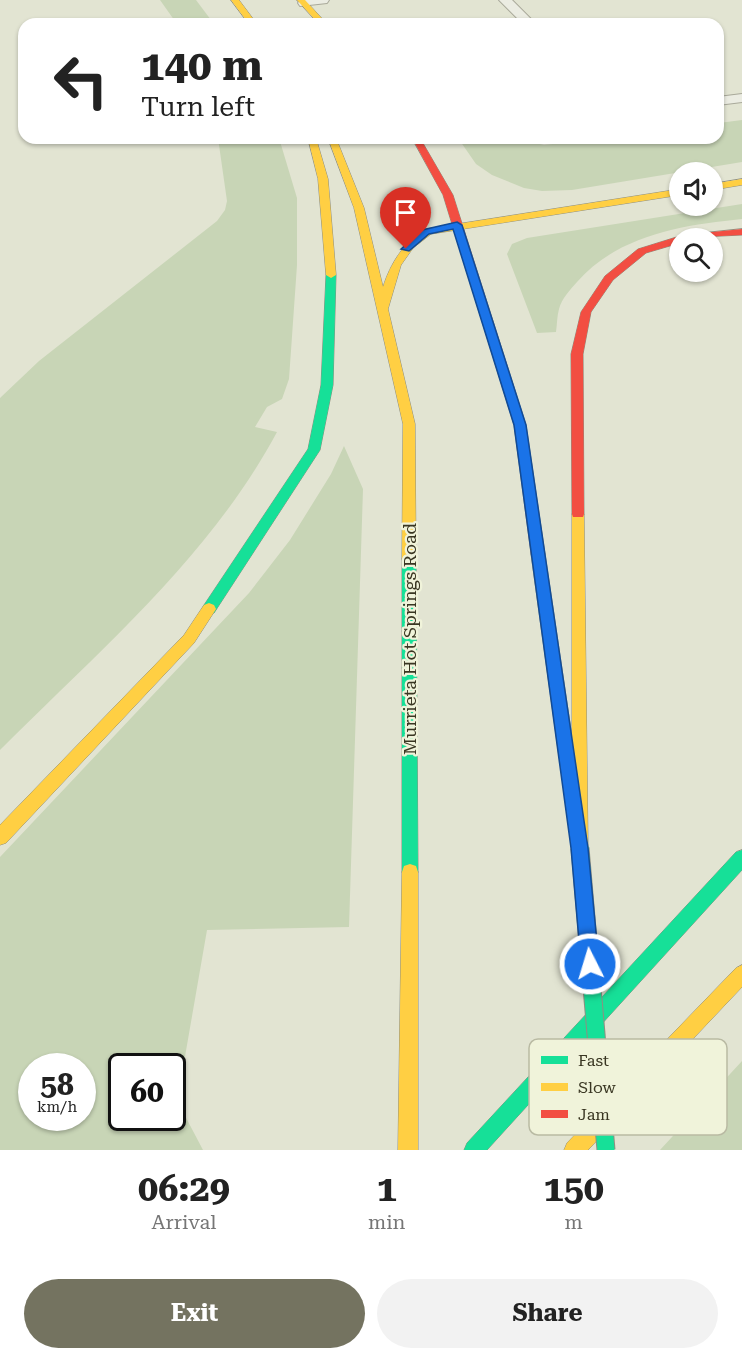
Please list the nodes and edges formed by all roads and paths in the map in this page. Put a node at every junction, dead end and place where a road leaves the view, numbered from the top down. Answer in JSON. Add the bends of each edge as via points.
{"nodes":[{"id":1,"x":236,"y":0,"type":"edge"},
{"id":2,"x":323,"y":0,"type":"edge"},
{"id":3,"x":505,"y":0,"type":"edge"},
{"id":4,"x":303,"y":2,"type":"edge"},
{"id":5,"x":249,"y":18,"type":"edge"},
{"id":6,"x":318,"y":18,"type":"edge"},
{"id":7,"x":524,"y":18,"type":"edge"},
{"id":8,"x":742,"y":98,"type":"edge"},
{"id":9,"x":724,"y":100,"type":"edge"},
{"id":10,"x":314,"y":144,"type":"edge"},
{"id":11,"x":334,"y":144,"type":"edge"},
{"id":12,"x":419,"y":144,"type":"edge"},
{"id":13,"x":742,"y":182,"type":"edge"},
{"id":14,"x":723,"y":185,"type":"edge"},
{"id":15,"x":669,"y":194,"type":"edge"},
{"id":16,"x":457,"y":225,"type":"junction"},
{"id":17,"x":742,"y":232,"type":"edge"},
{"id":18,"x":723,"y":234,"type":"edge"},
{"id":19,"x":669,"y":243,"type":"edge"},
{"id":20,"x":382,"y":310,"type":"junction"},
{"id":21,"x":0,"y":837,"type":"edge"},
{"id":22,"x":580,"y":848,"type":"junction"},
{"id":23,"x":742,"y":858,"type":"edge"},
{"id":24,"x":742,"y":974,"type":"edge"},
{"id":25,"x":576,"y":1039,"type":"edge"},
{"id":26,"x":596,"y":1039,"type":"edge"},
{"id":27,"x":680,"y":1039,"type":"edge"},
{"id":28,"x":529,"y":1090,"type":"edge"},
{"id":29,"x":588,"y":1135,"type":"edge"},
{"id":30,"x":605,"y":1135,"type":"edge"},
{"id":31,"x":408,"y":1150,"type":"edge"},
{"id":32,"x":474,"y":1150,"type":"edge"},
{"id":33,"x":574,"y":1150,"type":"edge"},
{"id":34,"x":606,"y":1150,"type":"edge"}],
"edges":[{"from":1,"to":5,"type":"main road"},
{"from":2,"to":4,"type":"lane"},
{"from":3,"to":7,"type":"lane"},
{"from":4,"to":6,"type":"main road"},
{"from":8,"to":9,"type":"lane"},
{"from":10,"to":21,"type":"main road","via":[[323,179],[331,281],[327,385],[314,450],[189,639]]},
{"from":11,"to":20,"type":"main road","name":"Murrieta Hot Springs Road","via":[[358,208]]},
{"from":12,"to":16,"type":"main road","via":[[448,195]]},
{"from":13,"to":14,"type":"main road"},
{"from":15,"to":16,"type":"main road"},
{"from":16,"to":20,"type":"main road","via":[[426,232],[406,249],[391,273]]},
{"from":16,"to":22,"type":"main road","via":[[520,425]]},
{"from":17,"to":18,"type":"main road"},
{"from":19,"to":22,"type":"main road","via":[[642,251],[609,278],[586,312],[577,354]]},
{"from":20,"to":31,"type":"main road","name":"Murrieta Hot Springs Road","via":[[409,424]]},
{"from":22,"to":26,"type":"main road","bridge":true},
{"from":23,"to":25,"type":"main road"},
{"from":24,"to":27,"type":"main road"},
{"from":28,"to":32,"type":"main road"},
{"from":29,"to":33,"type":"main road"},
{"from":30,"to":34,"type":"main road","bridge":true}]}
